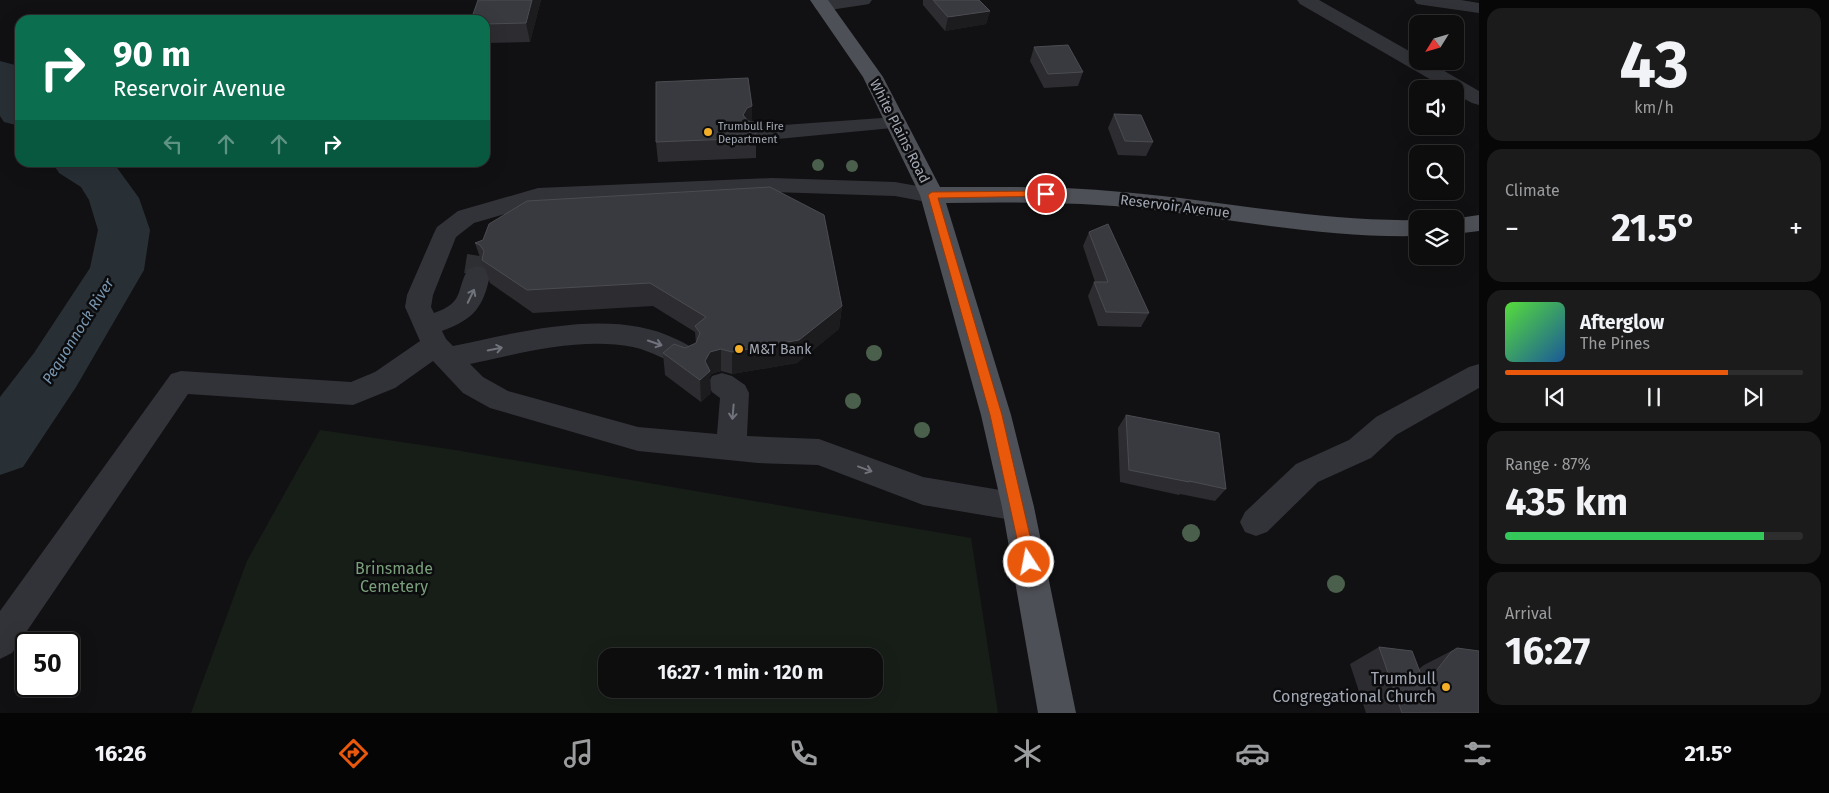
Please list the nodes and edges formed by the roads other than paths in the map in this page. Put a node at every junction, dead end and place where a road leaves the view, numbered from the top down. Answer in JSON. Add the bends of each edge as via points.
{"nodes":[{"id":1,"x":863,"y":0,"type":"edge"},
{"id":2,"x":1306,"y":0,"type":"edge"},
{"id":3,"x":1423,"y":0,"type":"edge"},
{"id":4,"x":822,"y":3,"type":"edge"},
{"id":5,"x":1479,"y":8,"type":"edge"},
{"id":6,"x":1479,"y":99,"type":"edge"},
{"id":7,"x":896,"y":123,"type":"junction"},
{"id":8,"x":756,"y":134,"type":"edge"},
{"id":9,"x":932,"y":195,"type":"junction"},
{"id":10,"x":505,"y":205,"type":"junction"},
{"id":11,"x":1479,"y":223,"type":"edge"},
{"id":12,"x":1464,"y":225,"type":"edge"},
{"id":13,"x":1409,"y":228,"type":"edge"},
{"id":14,"x":488,"y":234,"type":"tunnel mouth"},
{"id":15,"x":477,"y":275,"type":"tunnel mouth"},
{"id":16,"x":436,"y":343,"type":"junction"},
{"id":17,"x":686,"y":357,"type":"edge"},
{"id":18,"x":1479,"y":375,"type":"edge"},
{"id":19,"x":722,"y":384,"type":"dead end"},
{"id":20,"x":730,"y":447,"type":"junction"},
{"id":21,"x":1018,"y":507,"type":"junction"},
{"id":22,"x":1256,"y":522,"type":"dead end"},
{"id":23,"x":0,"y":641,"type":"edge"},
{"id":24,"x":1057,"y":713,"type":"edge"}],
"edges":[{"from":1,"to":4,"type":"street"},
{"from":2,"to":6,"type":"street"},
{"from":3,"to":5,"type":"street"},
{"from":4,"to":7,"type":"main road","name":"White Plains Road","via":[[865,65]]},
{"from":7,"to":8,"type":"street"},
{"from":7,"to":9,"type":"main road","name":"White Plains Road"},
{"from":9,"to":10,"type":"street","via":[[895,188],[724,186],[538,196]]},
{"from":9,"to":13,"type":"main road","name":"Reservoir Avenue","via":[[1102,197],[1310,223]]},
{"from":9,"to":21,"type":"main road","name":"White Plains Road","via":[[996,415]]},
{"from":10,"to":14,"type":"street"},
{"from":10,"to":16,"type":"street","via":[[466,217],[446,233],[418,307]]},
{"from":11,"to":12,"type":"main road"},
{"from":16,"to":15,"type":"street","one_way":true,"via":[[462,314],[474,292]]},
{"from":16,"to":17,"type":"street","one_way":true,"via":[[632,335],[677,350]]},
{"from":16,"to":20,"type":"street","via":[[473,385],[500,400],[638,439]]},
{"from":16,"to":23,"type":"street","via":[[385,380],[353,394],[181,382]]},
{"from":18,"to":22,"type":"street","via":[[1386,426],[1360,449],[1307,472]]},
{"from":19,"to":20,"type":"street","one_way":true,"via":[[735,393]]},
{"from":20,"to":21,"type":"street","one_way":true,"via":[[819,452],[923,491]]},
{"from":21,"to":24,"type":"main road","name":"White Plains Road"}]}
